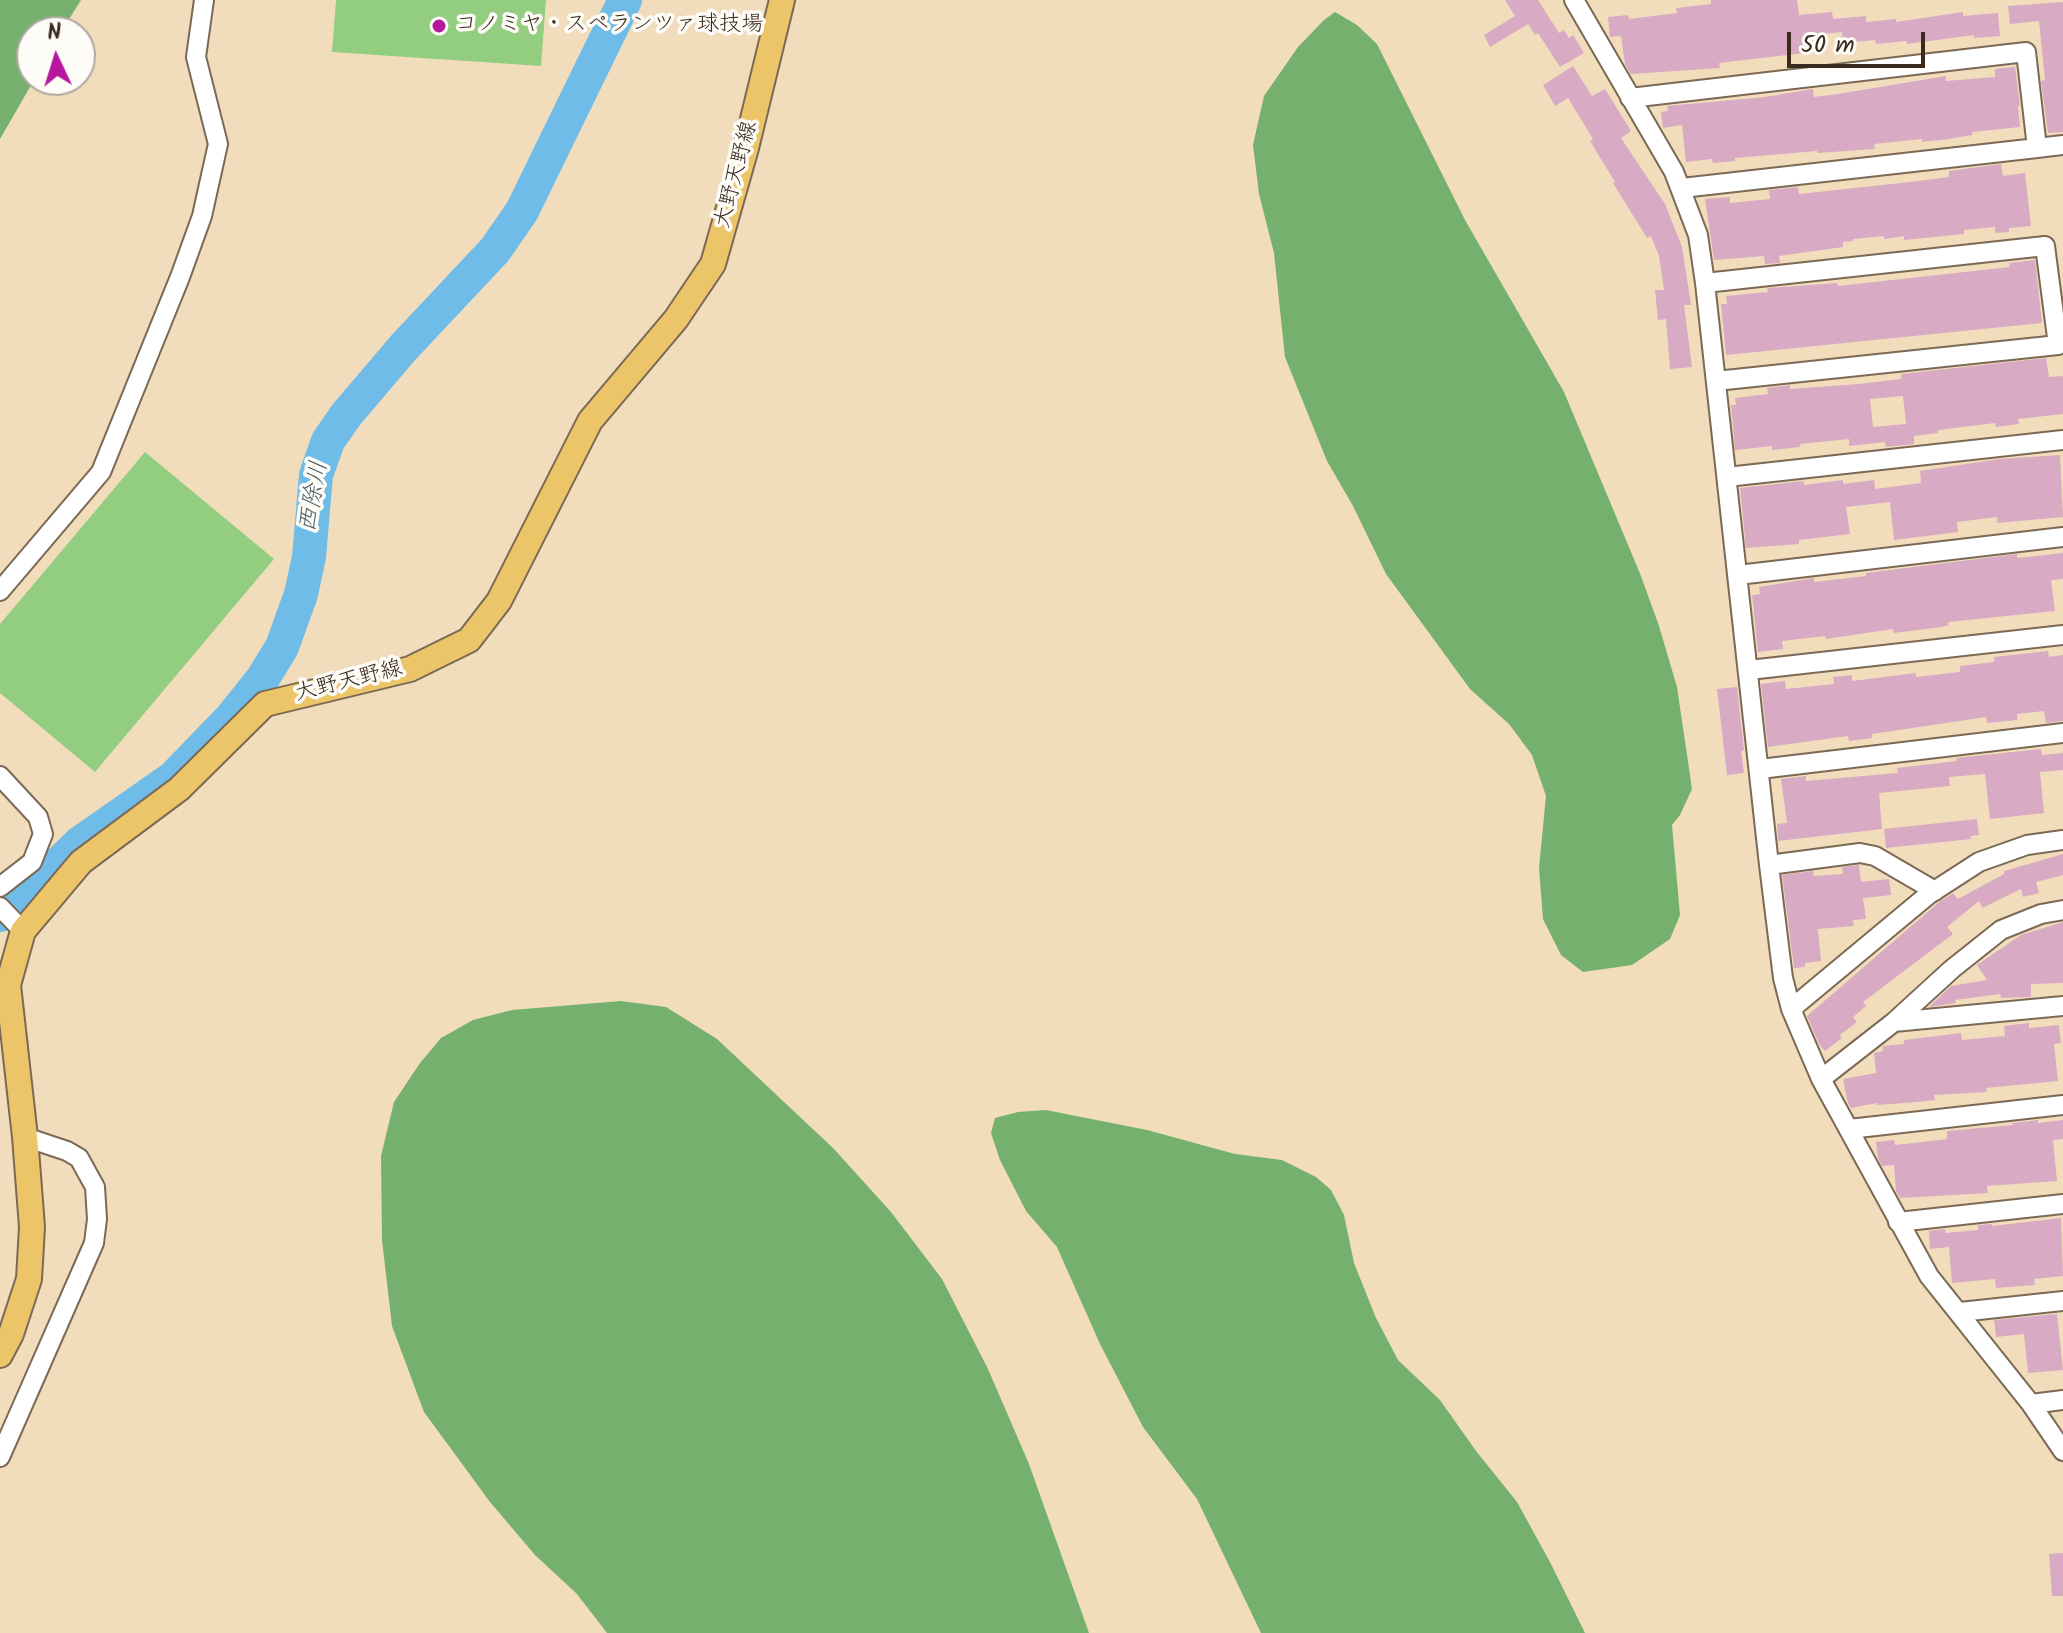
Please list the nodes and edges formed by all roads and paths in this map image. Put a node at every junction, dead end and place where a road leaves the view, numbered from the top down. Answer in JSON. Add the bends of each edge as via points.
{"nodes":[{"id":1,"x":204,"y":0,"type":"edge"},
{"id":2,"x":782,"y":0,"type":"edge"},
{"id":3,"x":1574,"y":0,"type":"edge"},
{"id":4,"x":1630,"y":98,"type":"junction"},
{"id":5,"x":2063,"y":145,"type":"edge"},
{"id":6,"x":2037,"y":148,"type":"junction"},
{"id":7,"x":1682,"y":188,"type":"junction"},
{"id":8,"x":2054,"y":245,"type":"edge"},
{"id":9,"x":1705,"y":283,"type":"junction"},
{"id":10,"x":1716,"y":381,"type":"junction"},
{"id":11,"x":2063,"y":440,"type":"edge"},
{"id":12,"x":1727,"y":477,"type":"junction"},
{"id":13,"x":2063,"y":537,"type":"edge"},
{"id":14,"x":1738,"y":575,"type":"junction"},
{"id":15,"x":0,"y":591,"type":"edge"},
{"id":16,"x":2063,"y":635,"type":"edge"},
{"id":17,"x":1749,"y":670,"type":"junction"},
{"id":18,"x":2063,"y":733,"type":"edge"},
{"id":19,"x":1760,"y":769,"type":"junction"},
{"id":20,"x":0,"y":776,"type":"edge"},
{"id":21,"x":2063,"y":840,"type":"edge"},
{"id":22,"x":1769,"y":865,"type":"junction"},
{"id":23,"x":0,"y":887,"type":"edge"},
{"id":24,"x":1935,"y":891,"type":"junction"},
{"id":25,"x":0,"y":907,"type":"edge"},
{"id":26,"x":2063,"y":910,"type":"edge"},
{"id":27,"x":18,"y":926,"type":"junction"},
{"id":28,"x":2063,"y":1006,"type":"edge"},
{"id":29,"x":1791,"y":1009,"type":"junction"},
{"id":30,"x":1894,"y":1022,"type":"junction"},
{"id":31,"x":1821,"y":1079,"type":"junction"},
{"id":32,"x":2063,"y":1105,"type":"edge"},
{"id":33,"x":1849,"y":1129,"type":"junction"},
{"id":34,"x":25,"y":1137,"type":"junction"},
{"id":35,"x":2063,"y":1204,"type":"edge"},
{"id":36,"x":1898,"y":1222,"type":"junction"},
{"id":37,"x":2063,"y":1301,"type":"edge"},
{"id":38,"x":1960,"y":1312,"type":"junction"},
{"id":39,"x":0,"y":1355,"type":"edge"},
{"id":40,"x":2063,"y":1400,"type":"edge"},
{"id":41,"x":2031,"y":1404,"type":"junction"},
{"id":42,"x":2063,"y":1451,"type":"edge"},
{"id":43,"x":0,"y":1457,"type":"edge"}],
"edges":[{"from":1,"to":15,"type":"street","via":[[196,57],[218,144],[202,216],[101,472]]},
{"from":2,"to":27,"type":"main road","name":"大野天野線","via":[[713,264],[676,319],[590,421],[499,601],[469,640],[410,669],[265,704],[179,789],[81,862]]},
{"from":3,"to":4,"type":"street"},
{"from":4,"to":6,"type":"street","via":[[2026,52]]},
{"from":4,"to":7,"type":"street"},
{"from":5,"to":6,"type":"street"},
{"from":6,"to":7,"type":"street"},
{"from":7,"to":9,"type":"street","via":[[1698,235]]},
{"from":8,"to":9,"type":"street"},
{"from":8,"to":10,"type":"street","via":[[2058,345]]},
{"from":9,"to":10,"type":"street"},
{"from":10,"to":12,"type":"street"},
{"from":11,"to":12,"type":"street"},
{"from":12,"to":14,"type":"street"},
{"from":13,"to":14,"type":"street"},
{"from":14,"to":17,"type":"street"},
{"from":16,"to":17,"type":"street"},
{"from":17,"to":19,"type":"street"},
{"from":18,"to":19,"type":"street"},
{"from":19,"to":22,"type":"street"},
{"from":20,"to":23,"type":"street","via":[[38,817],[43,834],[32,862]]},
{"from":21,"to":24,"type":"street","via":[[2027,845],[1979,862]]},
{"from":22,"to":24,"type":"street","via":[[1860,853],[1875,856]]},
{"from":22,"to":29,"type":"street"},
{"from":24,"to":29,"type":"street"},
{"from":25,"to":27,"type":"street"},
{"from":26,"to":30,"type":"street","via":[[2001,930]]},
{"from":27,"to":34,"type":"main road","name":"大野天野線","via":[[8,985]]},
{"from":28,"to":30,"type":"street"},
{"from":29,"to":31,"type":"street"},
{"from":30,"to":31,"type":"street"},
{"from":31,"to":33,"type":"street"},
{"from":32,"to":33,"type":"street"},
{"from":33,"to":36,"type":"street"},
{"from":34,"to":39,"type":"main road","name":"大野天野線","via":[[32,1227],[29,1279]]},
{"from":34,"to":43,"type":"street","via":[[79,1158],[95,1187],[97,1219],[94,1243]]},
{"from":35,"to":36,"type":"street"},
{"from":36,"to":38,"type":"street","via":[[1929,1276]]},
{"from":37,"to":38,"type":"street"},
{"from":38,"to":41,"type":"street"},
{"from":40,"to":41,"type":"street"},
{"from":41,"to":42,"type":"street"}]}
